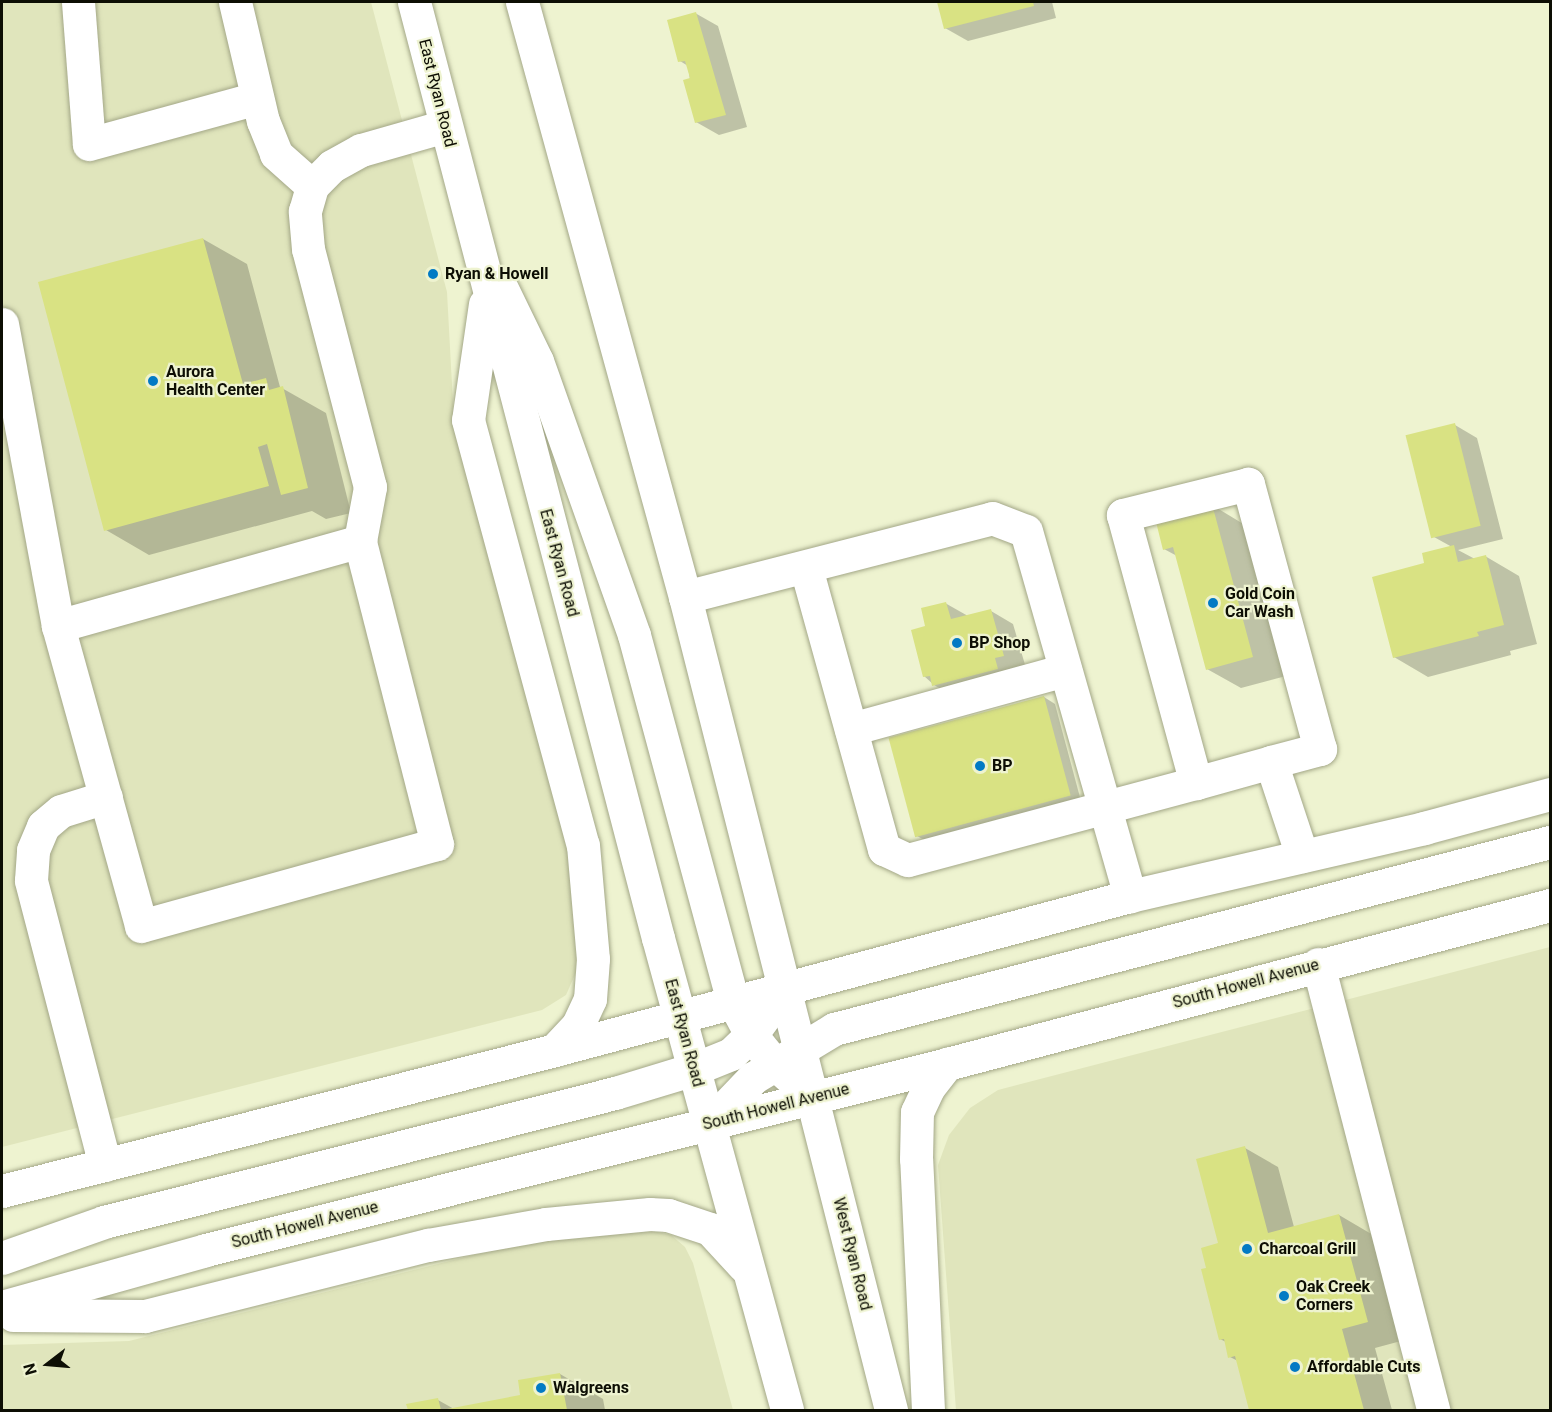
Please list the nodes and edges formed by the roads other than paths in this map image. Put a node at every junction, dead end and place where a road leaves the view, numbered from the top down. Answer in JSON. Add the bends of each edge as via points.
{"nodes":[{"id":1,"x":78,"y":2,"type":"edge"},
{"id":2,"x":235,"y":2,"type":"edge"},
{"id":3,"x":414,"y":2,"type":"edge"},
{"id":4,"x":522,"y":2,"type":"edge"},
{"id":5,"x":257,"y":98,"type":"junction"},
{"id":6,"x":445,"y":126,"type":"junction"},
{"id":7,"x":312,"y":186,"type":"junction"},
{"id":8,"x":473,"y":231,"type":"junction"},
{"id":9,"x":487,"y":290,"type":"junction"},
{"id":10,"x":2,"y":324,"type":"edge"},
{"id":11,"x":360,"y":541,"type":"junction"},
{"id":12,"x":806,"y":568,"type":"junction"},
{"id":13,"x":685,"y":597,"type":"junction"},
{"id":14,"x":58,"y":626,"type":"junction"},
{"id":15,"x":1065,"y":669,"type":"junction"},
{"id":16,"x":851,"y":729,"type":"junction"},
{"id":17,"x":1271,"y":762,"type":"junction"},
{"id":18,"x":1196,"y":783,"type":"junction"},
{"id":19,"x":1551,"y":794,"type":"edge"},
{"id":20,"x":106,"y":797,"type":"junction"},
{"id":21,"x":1105,"y":807,"type":"junction"},
{"id":22,"x":1551,"y":842,"type":"edge"},
{"id":23,"x":1302,"y":856,"type":"junction"},
{"id":24,"x":1130,"y":896,"type":"junction"},
{"id":25,"x":1551,"y":905,"type":"edge"},
{"id":26,"x":1318,"y":964,"type":"junction"},
{"id":27,"x":783,"y":988,"type":"junction"},
{"id":28,"x":733,"y":1001,"type":"junction"},
{"id":29,"x":679,"y":1016,"type":"junction"},
{"id":30,"x":751,"y":1035,"type":"junction"},
{"id":31,"x":555,"y":1050,"type":"junction"},
{"id":32,"x":786,"y":1055,"type":"junction"},
{"id":33,"x":947,"y":1064,"type":"junction"},
{"id":34,"x":694,"y":1069,"type":"junction"},
{"id":35,"x":813,"y":1098,"type":"junction"},
{"id":36,"x":709,"y":1124,"type":"junction"},
{"id":37,"x":105,"y":1165,"type":"junction"},
{"id":38,"x":2,"y":1191,"type":"edge"},
{"id":39,"x":2,"y":1258,"type":"edge"},
{"id":40,"x":747,"y":1270,"type":"junction"},
{"id":41,"x":2,"y":1307,"type":"edge"},
{"id":42,"x":2,"y":1315,"type":"edge"},
{"id":43,"x":787,"y":1410,"type":"edge"},
{"id":44,"x":891,"y":1410,"type":"edge"},
{"id":45,"x":928,"y":1410,"type":"edge"},
{"id":46,"x":1432,"y":1410,"type":"edge"}],
"edges":[{"from":1,"to":5,"type":"main road","via":[[89,144]]},
{"from":2,"to":5,"type":"main road"},
{"from":3,"to":6,"type":"main road","name":"East Ryan Road"},
{"from":4,"to":13,"type":"main road"},
{"from":5,"to":7,"type":"main road","via":[[276,153]]},
{"from":6,"to":7,"type":"main road","via":[[361,150],[332,166]]},
{"from":6,"to":8,"type":"main road","name":"East Ryan Road"},
{"from":7,"to":11,"type":"main road","via":[[305,211],[308,249],[370,487]]},
{"from":8,"to":9,"type":"main road","name":"East Ryan Road"},
{"from":8,"to":28,"type":"main road","via":[[537,361],[634,635]]},
{"from":9,"to":29,"type":"main road","name":"East Ryan Road"},
{"from":9,"to":31,"type":"main road","via":[[468,420],[580,833],[585,867],[593,959],[590,999],[578,1025]]},
{"from":10,"to":14,"type":"main road"},
{"from":11,"to":14,"type":"main road"},
{"from":11,"to":20,"type":"main road","via":[[437,844],[141,926]]},
{"from":12,"to":13,"type":"main road"},
{"from":12,"to":15,"type":"main road","via":[[992,518],[1026,531]]},
{"from":12,"to":16,"type":"main road"},
{"from":13,"to":27,"type":"main road"},
{"from":14,"to":20,"type":"main road"},
{"from":15,"to":16,"type":"main road"},
{"from":15,"to":21,"type":"main road"},
{"from":16,"to":21,"type":"main road","via":[[884,849],[908,860]]},
{"from":17,"to":18,"type":"main road"},
{"from":17,"to":18,"type":"main road","via":[[1320,749],[1248,484],[1123,515]]},
{"from":17,"to":23,"type":"main road"},
{"from":18,"to":21,"type":"main road"},
{"from":19,"to":23,"type":"main road"},
{"from":20,"to":37,"type":"main road","via":[[61,811],[43,826],[33,850],[31,880]]},
{"from":21,"to":24,"type":"main road"},
{"from":22,"to":32,"type":"main road","via":[[891,1011],[834,1029]]},
{"from":23,"to":24,"type":"main road"},
{"from":24,"to":27,"type":"main road"},
{"from":25,"to":26,"type":"main road","name":"South Howell Avenue"},
{"from":26,"to":33,"type":"main road","name":"South Howell Avenue"},
{"from":26,"to":46,"type":"main road"},
{"from":27,"to":28,"type":"main road"},
{"from":27,"to":30,"type":"main road"},
{"from":27,"to":32,"type":"main road"},
{"from":28,"to":29,"type":"main road"},
{"from":28,"to":30,"type":"main road"},
{"from":29,"to":31,"type":"main road"},
{"from":29,"to":34,"type":"main road","name":"East Ryan Road"},
{"from":30,"to":32,"type":"main road"},
{"from":30,"to":34,"type":"main road","via":[[731,1054]]},
{"from":31,"to":37,"type":"main road"},
{"from":32,"to":35,"type":"main road"},
{"from":32,"to":36,"type":"main road","via":[[753,1078]]},
{"from":33,"to":35,"type":"main road","name":"South Howell Avenue"},
{"from":33,"to":45,"type":"main road","via":[[928,1088],[917,1113]]},
{"from":34,"to":36,"type":"main road","name":"East Ryan Road"},
{"from":34,"to":39,"type":"main road","via":[[615,1093],[104,1221]]},
{"from":35,"to":36,"type":"main road","name":"South Howell Avenue"},
{"from":35,"to":44,"type":"main road","name":"West Ryan Road"},
{"from":36,"to":40,"type":"main road"},
{"from":36,"to":41,"type":"main road","name":"South Howell Avenue","via":[[206,1250]]},
{"from":37,"to":38,"type":"main road"},
{"from":40,"to":42,"type":"main road","via":[[710,1229],[668,1215],[650,1214],[546,1224],[428,1245],[145,1316]]},
{"from":40,"to":43,"type":"main road"}]}
